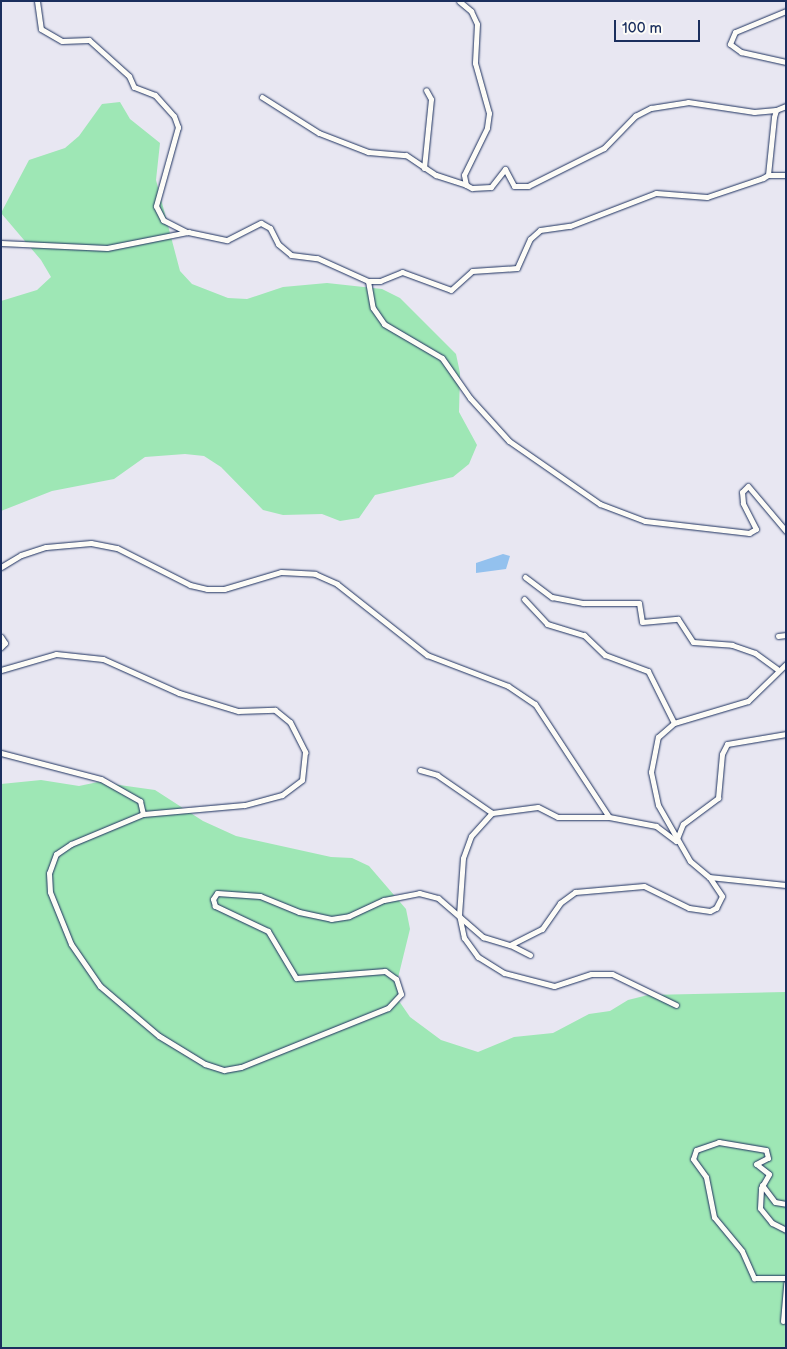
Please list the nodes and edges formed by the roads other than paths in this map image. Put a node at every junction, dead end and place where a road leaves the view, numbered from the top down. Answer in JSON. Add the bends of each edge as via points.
{"nodes":[{"id":1,"x":36,"y":1,"type":"edge"},
{"id":2,"x":459,"y":1,"type":"edge"},
{"id":3,"x":786,"y":11,"type":"edge"},
{"id":4,"x":786,"y":62,"type":"edge"},
{"id":5,"x":426,"y":90,"type":"dead end"},
{"id":6,"x":262,"y":97,"type":"dead end"},
{"id":7,"x":786,"y":106,"type":"edge"},
{"id":8,"x":776,"y":110,"type":"junction"},
{"id":9,"x":424,"y":168,"type":"junction"},
{"id":10,"x":768,"y":175,"type":"junction"},
{"id":11,"x":786,"y":175,"type":"edge"},
{"id":12,"x":466,"y":185,"type":"junction"},
{"id":13,"x":188,"y":232,"type":"junction"},
{"id":14,"x":1,"y":243,"type":"edge"},
{"id":15,"x":368,"y":280,"type":"junction"},
{"id":16,"x":786,"y":531,"type":"edge"},
{"id":17,"x":1,"y":567,"type":"edge"},
{"id":18,"x":525,"y":577,"type":"dead end"},
{"id":19,"x":524,"y":599,"type":"dead end"},
{"id":20,"x":786,"y":635,"type":"edge"},
{"id":21,"x":778,"y":636,"type":"dead end"},
{"id":22,"x":1,"y":637,"type":"edge"},
{"id":23,"x":1,"y":647,"type":"edge"},
{"id":24,"x":786,"y":664,"type":"edge"},
{"id":25,"x":778,"y":669,"type":"junction"},
{"id":26,"x":1,"y":670,"type":"edge"},
{"id":27,"x":674,"y":723,"type":"junction"},
{"id":28,"x":786,"y":734,"type":"edge"},
{"id":29,"x":1,"y":753,"type":"edge"},
{"id":30,"x":420,"y":770,"type":"dead end"},
{"id":31,"x":492,"y":813,"type":"junction"},
{"id":32,"x":143,"y":814,"type":"junction"},
{"id":33,"x":609,"y":817,"type":"junction"},
{"id":34,"x":676,"y":840,"type":"junction"},
{"id":35,"x":709,"y":877,"type":"junction"},
{"id":36,"x":786,"y":885,"type":"edge"},
{"id":37,"x":459,"y":915,"type":"junction"},
{"id":38,"x":510,"y":945,"type":"junction"},
{"id":39,"x":530,"y":955,"type":"dead end"},
{"id":40,"x":676,"y":1005,"type":"dead end"},
{"id":41,"x":762,"y":1185,"type":"junction"},
{"id":42,"x":786,"y":1204,"type":"edge"},
{"id":43,"x":786,"y":1230,"type":"edge"},
{"id":44,"x":786,"y":1278,"type":"edge"},
{"id":45,"x":786,"y":1283,"type":"edge"},
{"id":46,"x":783,"y":1320,"type":"dead end"}],
"edges":[{"from":1,"to":13,"type":"street","via":[[41,29],[62,42],[88,40],[128,76],[134,87],[154,95],[174,116],[178,126],[156,206],[163,220]]},
{"from":2,"to":12,"type":"street","via":[[471,11],[477,24],[475,63],[489,113],[487,128],[464,175]]},
{"from":3,"to":4,"type":"street","via":[[762,18],[730,37],[735,50]]},
{"from":5,"to":9,"type":"street","via":[[431,99]]},
{"from":6,"to":9,"type":"street","via":[[319,133],[368,152],[406,155]]},
{"from":7,"to":8,"type":"street"},
{"from":8,"to":10,"type":"street"},
{"from":8,"to":12,"type":"street","via":[[754,112],[697,102],[663,105],[635,116],[604,148],[528,186],[514,186],[505,169],[490,187],[479,190]]},
{"from":9,"to":12,"type":"street","via":[[443,179]]},
{"from":10,"to":11,"type":"street"},
{"from":10,"to":15,"type":"street","via":[[707,197],[656,193],[570,226],[540,230],[530,239],[517,268],[472,271],[451,290],[402,272],[380,281]]},
{"from":13,"to":14,"type":"street","via":[[107,248]]},
{"from":13,"to":15,"type":"street","via":[[227,240],[249,226],[266,225],[278,244],[291,255],[317,258]]},
{"from":15,"to":16,"type":"street","via":[[373,308],[384,324],[442,358],[503,436],[564,483],[600,504],[645,521],[749,533],[756,529],[743,503],[742,492],[748,486]]},
{"from":17,"to":33,"type":"street","via":[[21,555],[46,547],[92,543],[117,548],[207,589],[224,589],[281,572],[315,574],[337,584],[427,655],[508,686],[535,704]]},
{"from":18,"to":25,"type":"street","via":[[552,596],[583,603],[639,603],[642,622],[678,620],[693,642],[732,645],[755,653]]},
{"from":19,"to":27,"type":"street","via":[[547,624],[584,635],[605,655],[648,671]]},
{"from":20,"to":21,"type":"street"},
{"from":22,"to":23,"type":"street","via":[[5,642]]},
{"from":24,"to":25,"type":"street"},
{"from":25,"to":27,"type":"street","via":[[748,701]]},
{"from":26,"to":32,"type":"street","via":[[56,654],[103,659],[179,694],[238,711],[275,710],[290,722],[305,752],[302,780],[282,795],[244,805]]},
{"from":27,"to":34,"type":"street","via":[[658,737],[651,772],[658,805]]},
{"from":28,"to":34,"type":"street","via":[[727,744],[722,754],[718,798],[683,824]]},
{"from":29,"to":32,"type":"street","via":[[109,783],[137,798]]},
{"from":30,"to":31,"type":"street","via":[[437,775]]},
{"from":31,"to":33,"type":"street","via":[[538,807],[558,817]]},
{"from":31,"to":37,"type":"street","via":[[471,836],[463,858]]},
{"from":32,"to":37,"type":"street","via":[[62,848],[51,864],[50,892],[71,944],[100,986],[184,1054],[216,1068],[241,1067],[381,1012],[394,1004],[401,989],[391,972],[385,971],[299,980],[268,931],[215,906],[215,895],[260,896],[299,912],[331,919],[349,916],[384,900],[420,893],[438,898]]},
{"from":33,"to":34,"type":"street","via":[[656,826]]},
{"from":34,"to":35,"type":"street","via":[[690,862]]},
{"from":35,"to":36,"type":"street"},
{"from":35,"to":38,"type":"street","via":[[722,896],[710,911],[689,908],[644,886],[586,890],[560,903],[542,930]]},
{"from":37,"to":38,"type":"street","via":[[483,937]]},
{"from":37,"to":40,"type":"street","via":[[467,946],[504,973],[554,986],[591,974],[612,974]]},
{"from":38,"to":39,"type":"street"},
{"from":41,"to":42,"type":"street","via":[[775,1202]]},
{"from":41,"to":43,"type":"street","via":[[760,1208],[772,1223]]},
{"from":41,"to":44,"type":"street","via":[[769,1172],[756,1164],[768,1158],[766,1150],[719,1142],[694,1153],[708,1183],[714,1217],[742,1251],[754,1278]]},
{"from":45,"to":46,"type":"street"}]}
